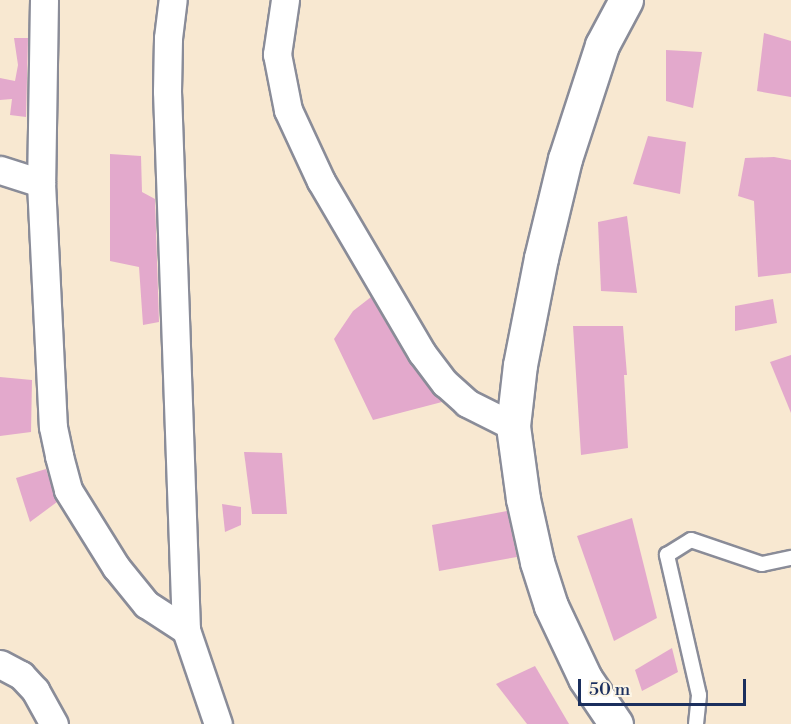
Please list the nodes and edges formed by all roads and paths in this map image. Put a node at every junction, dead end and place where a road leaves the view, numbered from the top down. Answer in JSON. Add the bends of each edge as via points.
{"nodes":[{"id":1,"x":45,"y":0,"type":"edge"},
{"id":2,"x":173,"y":0,"type":"edge"},
{"id":3,"x":285,"y":0,"type":"edge"},
{"id":4,"x":626,"y":0,"type":"edge"},
{"id":5,"x":0,"y":170,"type":"edge"},
{"id":6,"x":41,"y":183,"type":"junction"},
{"id":7,"x":513,"y":426,"type":"junction"},
{"id":8,"x":791,"y":558,"type":"edge"},
{"id":9,"x":186,"y":630,"type":"junction"},
{"id":10,"x":0,"y":664,"type":"edge"},
{"id":11,"x":54,"y":724,"type":"edge"},
{"id":12,"x":218,"y":724,"type":"edge"},
{"id":13,"x":616,"y":724,"type":"edge"},
{"id":14,"x":696,"y":724,"type":"edge"}],
"edges":[{"from":1,"to":6,"type":"street"},
{"from":2,"to":9,"type":"street","via":[[167,91]]},
{"from":3,"to":7,"type":"street","via":[[278,54],[288,110],[321,181],[422,353],[445,383],[467,403]]},
{"from":4,"to":7,"type":"main road","via":[[602,45],[565,159],[520,365]]},
{"from":5,"to":6,"type":"street"},
{"from":6,"to":9,"type":"street","via":[[53,427],[68,490],[116,567],[146,604]]},
{"from":7,"to":13,"type":"main road","via":[[537,562],[551,606],[585,678]]},
{"from":8,"to":14,"type":"lane","via":[[762,564],[692,540],[667,555],[699,695]]},
{"from":9,"to":12,"type":"street"},
{"from":10,"to":11,"type":"street","via":[[21,675],[35,690]]}]}
